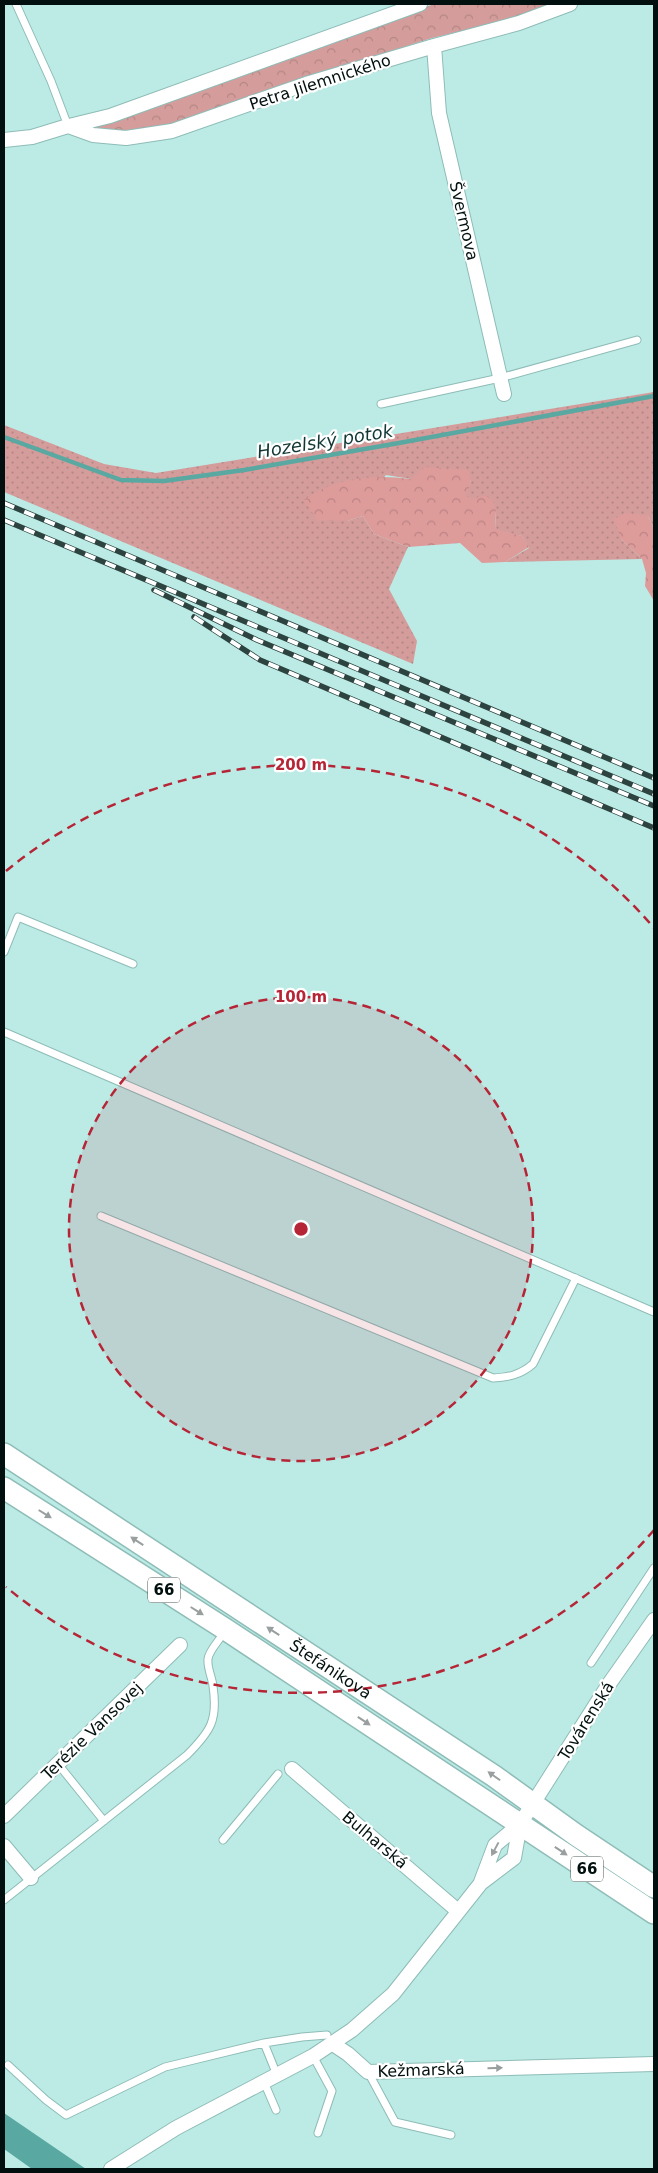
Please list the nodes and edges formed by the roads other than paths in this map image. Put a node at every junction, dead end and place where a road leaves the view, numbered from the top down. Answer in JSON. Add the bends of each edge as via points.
{"nodes":[{"id":1,"x":16,"y":4,"type":"edge"},
{"id":2,"x":420,"y":4,"type":"edge"},
{"id":3,"x":570,"y":4,"type":"edge"},
{"id":4,"x":434,"y":46,"type":"junction"},
{"id":5,"x":68,"y":126,"type":"junction"},
{"id":6,"x":4,"y":140,"type":"edge"},
{"id":7,"x":637,"y":340,"type":"dead end"},
{"id":8,"x":500,"y":378,"type":"junction"},
{"id":9,"x":504,"y":394,"type":"dead end"},
{"id":10,"x":381,"y":404,"type":"dead end"},
{"id":11,"x":4,"y":952,"type":"edge"},
{"id":12,"x":133,"y":964,"type":"dead end"},
{"id":13,"x":4,"y":1032,"type":"edge"},
{"id":14,"x":101,"y":1216,"type":"dead end"},
{"id":15,"x":576,"y":1278,"type":"junction"},
{"id":16,"x":654,"y":1312,"type":"edge"},
{"id":17,"x":4,"y":1454,"type":"edge"},
{"id":18,"x":4,"y":1488,"type":"edge"},
{"id":19,"x":654,"y":1568,"type":"edge"},
{"id":20,"x":654,"y":1620,"type":"edge"},
{"id":21,"x":225,"y":1629,"type":"junction"},
{"id":22,"x":180,"y":1645,"type":"dead end"},
{"id":23,"x":591,"y":1663,"type":"dead end"},
{"id":24,"x":58,"y":1764,"type":"junction"},
{"id":25,"x":292,"y":1769,"type":"dead end"},
{"id":26,"x":278,"y":1774,"type":"dead end"},
{"id":27,"x":534,"y":1805,"type":"junction"},
{"id":28,"x":4,"y":1816,"type":"edge"},
{"id":29,"x":104,"y":1821,"type":"junction"},
{"id":30,"x":520,"y":1824,"type":"junction"},
{"id":31,"x":223,"y":1840,"type":"dead end"},
{"id":32,"x":4,"y":1846,"type":"edge"},
{"id":33,"x":32,"y":1878,"type":"junction"},
{"id":34,"x":481,"y":1883,"type":"junction"},
{"id":35,"x":654,"y":1887,"type":"edge"},
{"id":36,"x":4,"y":1900,"type":"edge"},
{"id":37,"x":458,"y":1911,"type":"junction"},
{"id":38,"x":654,"y":1913,"type":"edge"},
{"id":39,"x":330,"y":2040,"type":"junction"},
{"id":40,"x":264,"y":2043,"type":"junction"},
{"id":41,"x":313,"y":2056,"type":"junction"},
{"id":42,"x":654,"y":2064,"type":"edge"},
{"id":43,"x":8,"y":2065,"type":"dead end"},
{"id":44,"x":368,"y":2072,"type":"junction"},
{"id":45,"x":278,"y":2075,"type":"junction"},
{"id":46,"x":264,"y":2082,"type":"junction"},
{"id":47,"x":276,"y":2110,"type":"dead end"},
{"id":48,"x":318,"y":2134,"type":"dead end"},
{"id":49,"x":451,"y":2135,"type":"dead end"},
{"id":50,"x":111,"y":2169,"type":"edge"}],
"edges":[{"from":1,"to":5,"type":"lane"},
{"from":2,"to":5,"type":"street","via":[[110,116]]},
{"from":3,"to":4,"type":"street","name":"Petra Jilemnického","via":[[519,23]]},
{"from":4,"to":5,"type":"street","name":"Petra Jilemnického","via":[[306,84],[172,131],[126,138],[93,135]]},
{"from":4,"to":8,"type":"street","name":"Švermova","via":[[440,113]]},
{"from":5,"to":6,"type":"street","via":[[32,137]]},
{"from":7,"to":8,"type":"lane"},
{"from":8,"to":9,"type":"street","name":"Švermova"},
{"from":8,"to":10,"type":"lane"},
{"from":11,"to":12,"type":"lane","via":[[18,917]]},
{"from":13,"to":15,"type":"lane"},
{"from":14,"to":15,"type":"lane","via":[[493,1378],[512,1376],[533,1364]]},
{"from":15,"to":16,"type":"lane"},
{"from":27,"to":17,"type":"main road","name":"Štefánikova","number":"66","one_way":true},
{"from":18,"to":21,"type":"main road","name":"Štefánikova","number":"66","one_way":true},
{"from":19,"to":23,"type":"lane"},
{"from":20,"to":27,"type":"street","name":"Továrenská","via":[[609,1684]]},
{"from":21,"to":29,"type":"lane","via":[[208,1656],[215,1713],[206,1736]]},
{"from":21,"to":30,"type":"main road","name":"Štefánikova","number":"66","one_way":true},
{"from":22,"to":24,"type":"street","name":"Terézie Vansovej"},
{"from":24,"to":28,"type":"street","name":"Terézie Vansovej"},
{"from":24,"to":29,"type":"lane"},
{"from":25,"to":37,"type":"street","name":"Bulharská"},
{"from":26,"to":31,"type":"lane"},
{"from":27,"to":30,"type":"street","name":"Továrenská"},
{"from":27,"to":35,"type":"main road","name":"Štefánikova","number":"66"},
{"from":29,"to":33,"type":"lane"},
{"from":30,"to":34,"type":"street","name":"Továrenská","one_way":true,"via":[[495,1845]]},
{"from":30,"to":34,"type":"street","name":"Továrenská","via":[[514,1858]]},
{"from":30,"to":38,"type":"main road","name":"Štefánikova","number":"66","one_way":true},
{"from":32,"to":33,"type":"street"},
{"from":33,"to":36,"type":"lane"},
{"from":34,"to":37,"type":"street","name":"Továrenská"},
{"from":37,"to":39,"type":"street","name":"Továrenská","via":[[393,1994],[373,2013]]},
{"from":39,"to":40,"type":"lane"},
{"from":39,"to":41,"type":"street"},
{"from":39,"to":44,"type":"street","name":"Kežmarská"},
{"from":40,"to":43,"type":"lane","via":[[165,2067],[66,2115]]},
{"from":40,"to":45,"type":"lane"},
{"from":41,"to":45,"type":"street"},
{"from":41,"to":48,"type":"lane","via":[[332,2091]]},
{"from":44,"to":42,"type":"street","name":"Kežmarská","one_way":true},
{"from":44,"to":49,"type":"lane","via":[[395,2122]]},
{"from":45,"to":46,"type":"street"},
{"from":46,"to":47,"type":"lane"},
{"from":46,"to":50,"type":"street","via":[[176,2128]]}]}
